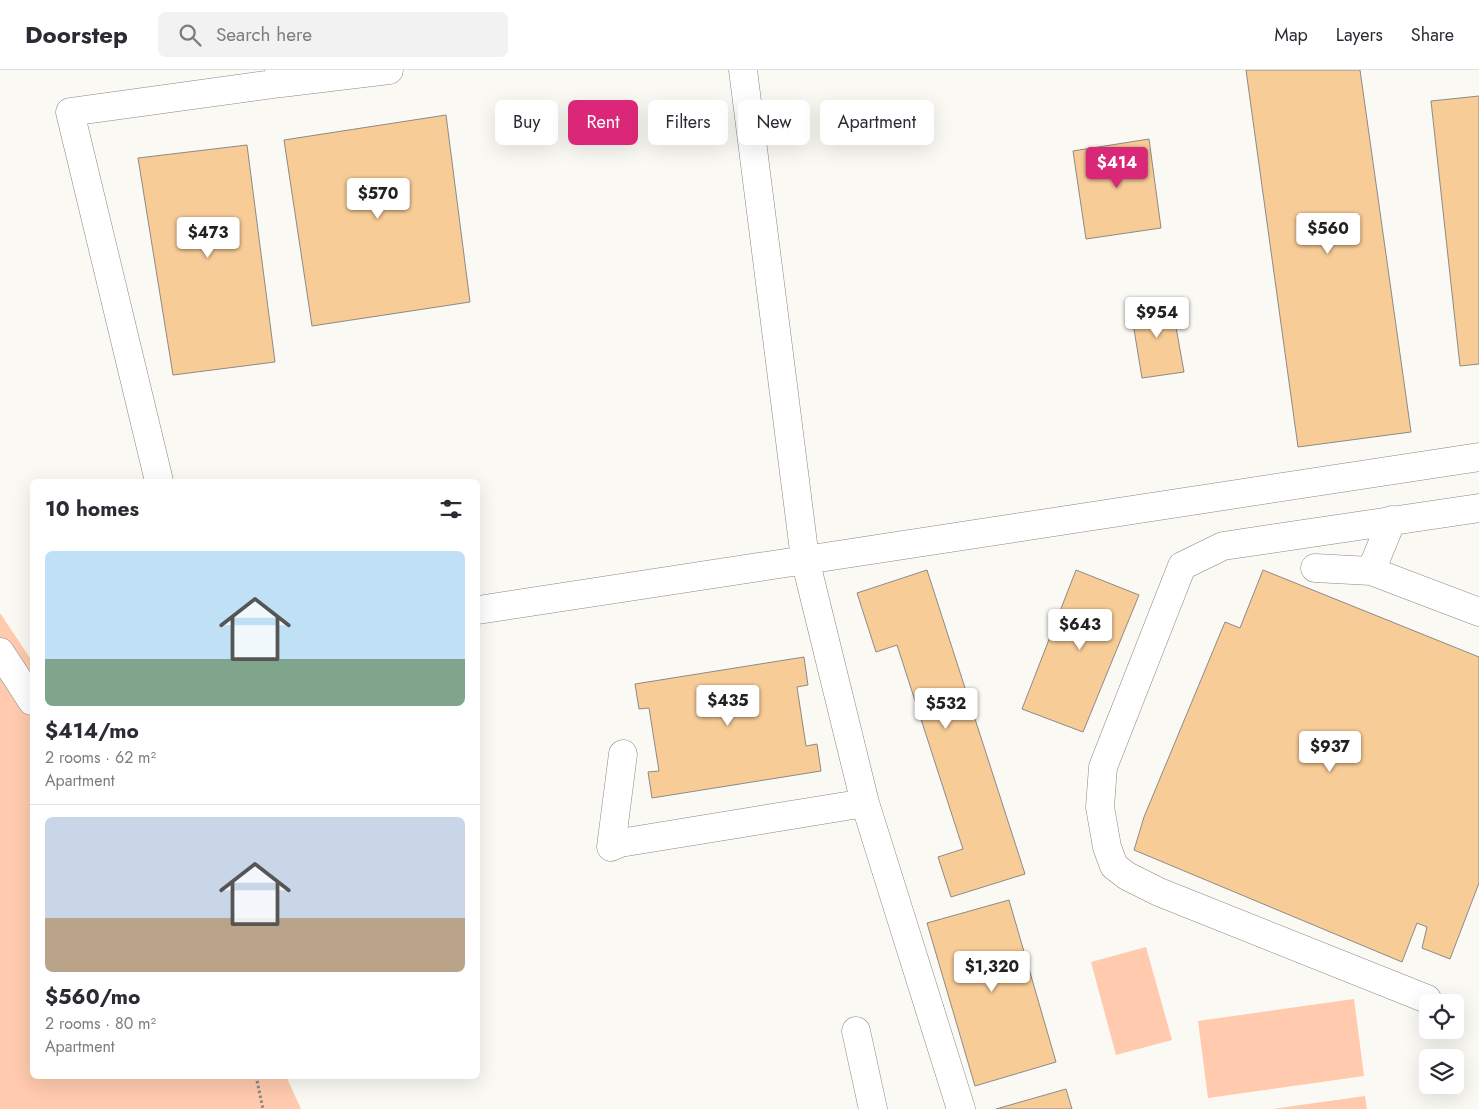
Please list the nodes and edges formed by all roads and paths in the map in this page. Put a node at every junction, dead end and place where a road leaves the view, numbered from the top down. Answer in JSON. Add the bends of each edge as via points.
{"nodes":[{"id":1,"x":389,"y":70,"type":"edge"},
{"id":2,"x":743,"y":70,"type":"edge"},
{"id":3,"x":280,"y":76,"type":"edge"},
{"id":4,"x":1479,"y":457,"type":"edge"},
{"id":5,"x":159,"y":479,"type":"edge"},
{"id":6,"x":1479,"y":508,"type":"edge"},
{"id":7,"x":1392,"y":520,"type":"junction"},
{"id":8,"x":805,"y":559,"type":"junction"},
{"id":9,"x":1315,"y":568,"type":"dead end"},
{"id":10,"x":1371,"y":571,"type":"junction"},
{"id":11,"x":480,"y":610,"type":"edge"},
{"id":12,"x":1479,"y":612,"type":"edge"},
{"id":13,"x":0,"y":652,"type":"edge"},
{"id":14,"x":30,"y":698,"type":"edge"},
{"id":15,"x":623,"y":754,"type":"dead end"},
{"id":16,"x":865,"y":803,"type":"junction"},
{"id":17,"x":1419,"y":996,"type":"edge"},
{"id":18,"x":856,"y":1031,"type":"dead end"},
{"id":19,"x":257,"y":1079,"type":"edge"},
{"id":20,"x":263,"y":1109,"type":"edge"},
{"id":21,"x":874,"y":1109,"type":"edge"},
{"id":22,"x":961,"y":1109,"type":"edge"}],
"edges":[{"from":1,"to":3,"type":"lane"},
{"from":2,"to":8,"type":"lane"},
{"from":3,"to":5,"type":"lane","via":[[70,112]]},
{"from":4,"to":8,"type":"lane"},
{"from":6,"to":7,"type":"lane"},
{"from":7,"to":10,"type":"lane"},
{"from":7,"to":17,"type":"lane","via":[[1223,546],[1182,566],[1103,767],[1100,807],[1114,866],[1127,876],[1159,892]]},
{"from":8,"to":11,"type":"lane"},
{"from":8,"to":16,"type":"lane"},
{"from":9,"to":10,"type":"lane"},
{"from":10,"to":12,"type":"lane"},
{"from":13,"to":14,"type":"lane"},
{"from":15,"to":16,"type":"lane","via":[[619,836]]},
{"from":16,"to":22,"type":"lane"},
{"from":18,"to":21,"type":"lane"},
{"from":19,"to":20,"type":"path"}]}
